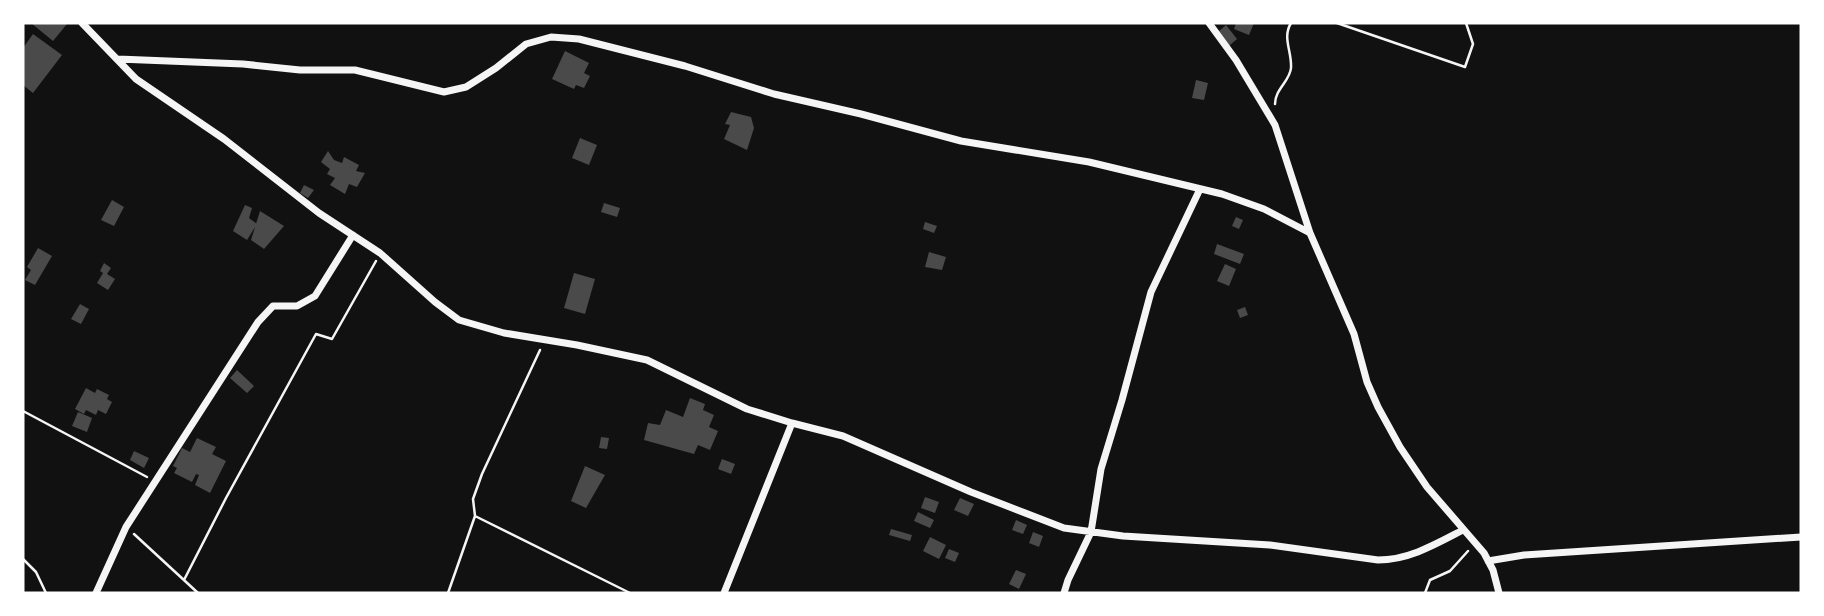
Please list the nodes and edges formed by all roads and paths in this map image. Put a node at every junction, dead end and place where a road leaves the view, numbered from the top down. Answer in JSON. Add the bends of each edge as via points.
{"nodes":[{"id":1,"x":82,"y":23,"type":"edge"},
{"id":2,"x":1209,"y":23,"type":"edge"},
{"id":3,"x":1291,"y":23,"type":"edge"},
{"id":4,"x":1337,"y":23,"type":"edge"},
{"id":5,"x":1466,"y":23,"type":"edge"},
{"id":6,"x":118,"y":59,"type":"junction"},
{"id":7,"x":1275,"y":105,"type":"dead end"},
{"id":8,"x":1200,"y":189,"type":"junction"},
{"id":9,"x":1310,"y":233,"type":"junction"},
{"id":10,"x":353,"y":235,"type":"junction"},
{"id":11,"x":380,"y":253,"type":"junction"},
{"id":12,"x":545,"y":341,"type":"junction"},
{"id":13,"x":23,"y":411,"type":"edge"},
{"id":14,"x":792,"y":423,"type":"junction"},
{"id":15,"x":156,"y":481,"type":"junction"},
{"id":16,"x":475,"y":516,"type":"junction"},
{"id":17,"x":126,"y":527,"type":"junction"},
{"id":18,"x":1463,"y":530,"type":"junction"},
{"id":19,"x":1091,"y":532,"type":"junction"},
{"id":20,"x":1801,"y":537,"type":"edge"},
{"id":21,"x":1476,"y":543,"type":"junction"},
{"id":22,"x":23,"y":559,"type":"edge"},
{"id":23,"x":1488,"y":561,"type":"junction"},
{"id":24,"x":184,"y":580,"type":"junction"},
{"id":25,"x":46,"y":593,"type":"edge"},
{"id":26,"x":96,"y":593,"type":"edge"},
{"id":27,"x":198,"y":593,"type":"edge"},
{"id":28,"x":448,"y":593,"type":"edge"},
{"id":29,"x":630,"y":593,"type":"edge"},
{"id":30,"x":724,"y":593,"type":"edge"},
{"id":31,"x":1064,"y":593,"type":"edge"},
{"id":32,"x":1425,"y":593,"type":"edge"},
{"id":33,"x":1499,"y":593,"type":"edge"}],
"edges":[{"from":1,"to":6,"type":"street"},
{"from":2,"to":9,"type":"street","via":[[1275,125]]},
{"from":3,"to":7,"type":"path","via":[[1286,32],[1291,70],[1275,95]]},
{"from":4,"to":5,"type":"path","via":[[1465,67],[1473,44]]},
{"from":6,"to":8,"type":"street","via":[[300,71],[355,70],[444,92],[466,87],[526,44],[565,37],[961,141],[1088,162]]},
{"from":6,"to":10,"type":"street","via":[[136,79]]},
{"from":8,"to":9,"type":"street","via":[[1253,204]]},
{"from":8,"to":19,"type":"street","via":[[1151,292],[1101,468]]},
{"from":9,"to":18,"type":"street","via":[[1354,334],[1378,408],[1427,486]]},
{"from":10,"to":11,"type":"street"},
{"from":10,"to":15,"type":"street","via":[[315,296],[297,306],[277,305],[266,312]]},
{"from":11,"to":12,"type":"street","via":[[459,320]]},
{"from":11,"to":24,"type":"path","via":[[332,339],[316,334]]},
{"from":12,"to":14,"type":"street","via":[[647,360],[725,400]]},
{"from":12,"to":16,"type":"path","via":[[482,474],[472,499]]},
{"from":13,"to":15,"type":"path"},
{"from":14,"to":19,"type":"street","via":[[843,436],[1039,519]]},
{"from":14,"to":30,"type":"street"},
{"from":15,"to":17,"type":"street"},
{"from":16,"to":28,"type":"path"},
{"from":16,"to":29,"type":"path"},
{"from":17,"to":24,"type":"path"},
{"from":17,"to":26,"type":"street"},
{"from":18,"to":19,"type":"street","via":[[1392,560],[1270,545]]},
{"from":18,"to":21,"type":"street"},
{"from":19,"to":31,"type":"street"},
{"from":20,"to":23,"type":"street"},
{"from":21,"to":23,"type":"street"},
{"from":21,"to":32,"type":"path","via":[[1450,571],[1430,580]]},
{"from":22,"to":25,"type":"path"},
{"from":23,"to":33,"type":"street"},
{"from":24,"to":27,"type":"path"}]}
